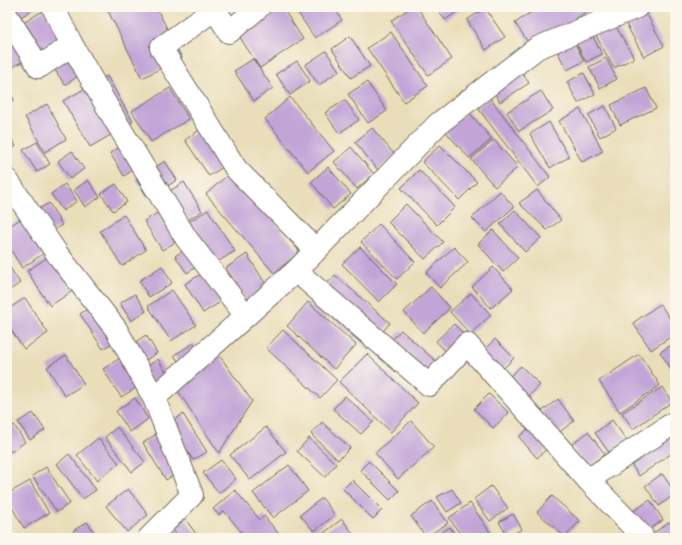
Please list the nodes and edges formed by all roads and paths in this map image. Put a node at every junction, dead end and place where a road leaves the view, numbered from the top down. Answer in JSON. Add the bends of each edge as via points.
{"nodes":[{"id":1,"x":53,"y":7,"type":"edge"},
{"id":2,"x":259,"y":7,"type":"edge"},
{"id":3,"x":637,"y":7,"type":"edge"},
{"id":4,"x":211,"y":9,"type":"edge"},
{"id":5,"x":7,"y":16,"type":"edge"},
{"id":6,"x":72,"y":45,"type":"junction"},
{"id":7,"x":7,"y":180,"type":"edge"},
{"id":8,"x":316,"y":250,"type":"junction"},
{"id":9,"x":296,"y":271,"type":"junction"},
{"id":10,"x":246,"y":316,"type":"junction"},
{"id":11,"x":154,"y":398,"type":"junction"},
{"id":12,"x":675,"y":422,"type":"edge"},
{"id":13,"x":588,"y":480,"type":"junction"},
{"id":14,"x":149,"y":538,"type":"edge"},
{"id":15,"x":638,"y":538,"type":"edge"}],
"edges":[{"from":1,"to":6,"type":"street"},
{"from":2,"to":4,"type":"street","via":[[229,32],[215,9]]},
{"from":3,"to":8,"type":"street","via":[[537,48],[438,124]]},
{"from":4,"to":8,"type":"street","via":[[161,48],[236,169]]},
{"from":5,"to":6,"type":"street","via":[[39,67]]},
{"from":6,"to":10,"type":"street","via":[[186,238]]},
{"from":7,"to":11,"type":"street","via":[[58,255],[116,329]]},
{"from":8,"to":9,"type":"street"},
{"from":9,"to":10,"type":"street"},
{"from":9,"to":13,"type":"street","via":[[429,385],[467,344]]},
{"from":10,"to":11,"type":"street"},
{"from":11,"to":14,"type":"street","via":[[192,495]]},
{"from":12,"to":13,"type":"street"},
{"from":13,"to":15,"type":"street","via":[[642,536]]}]}
